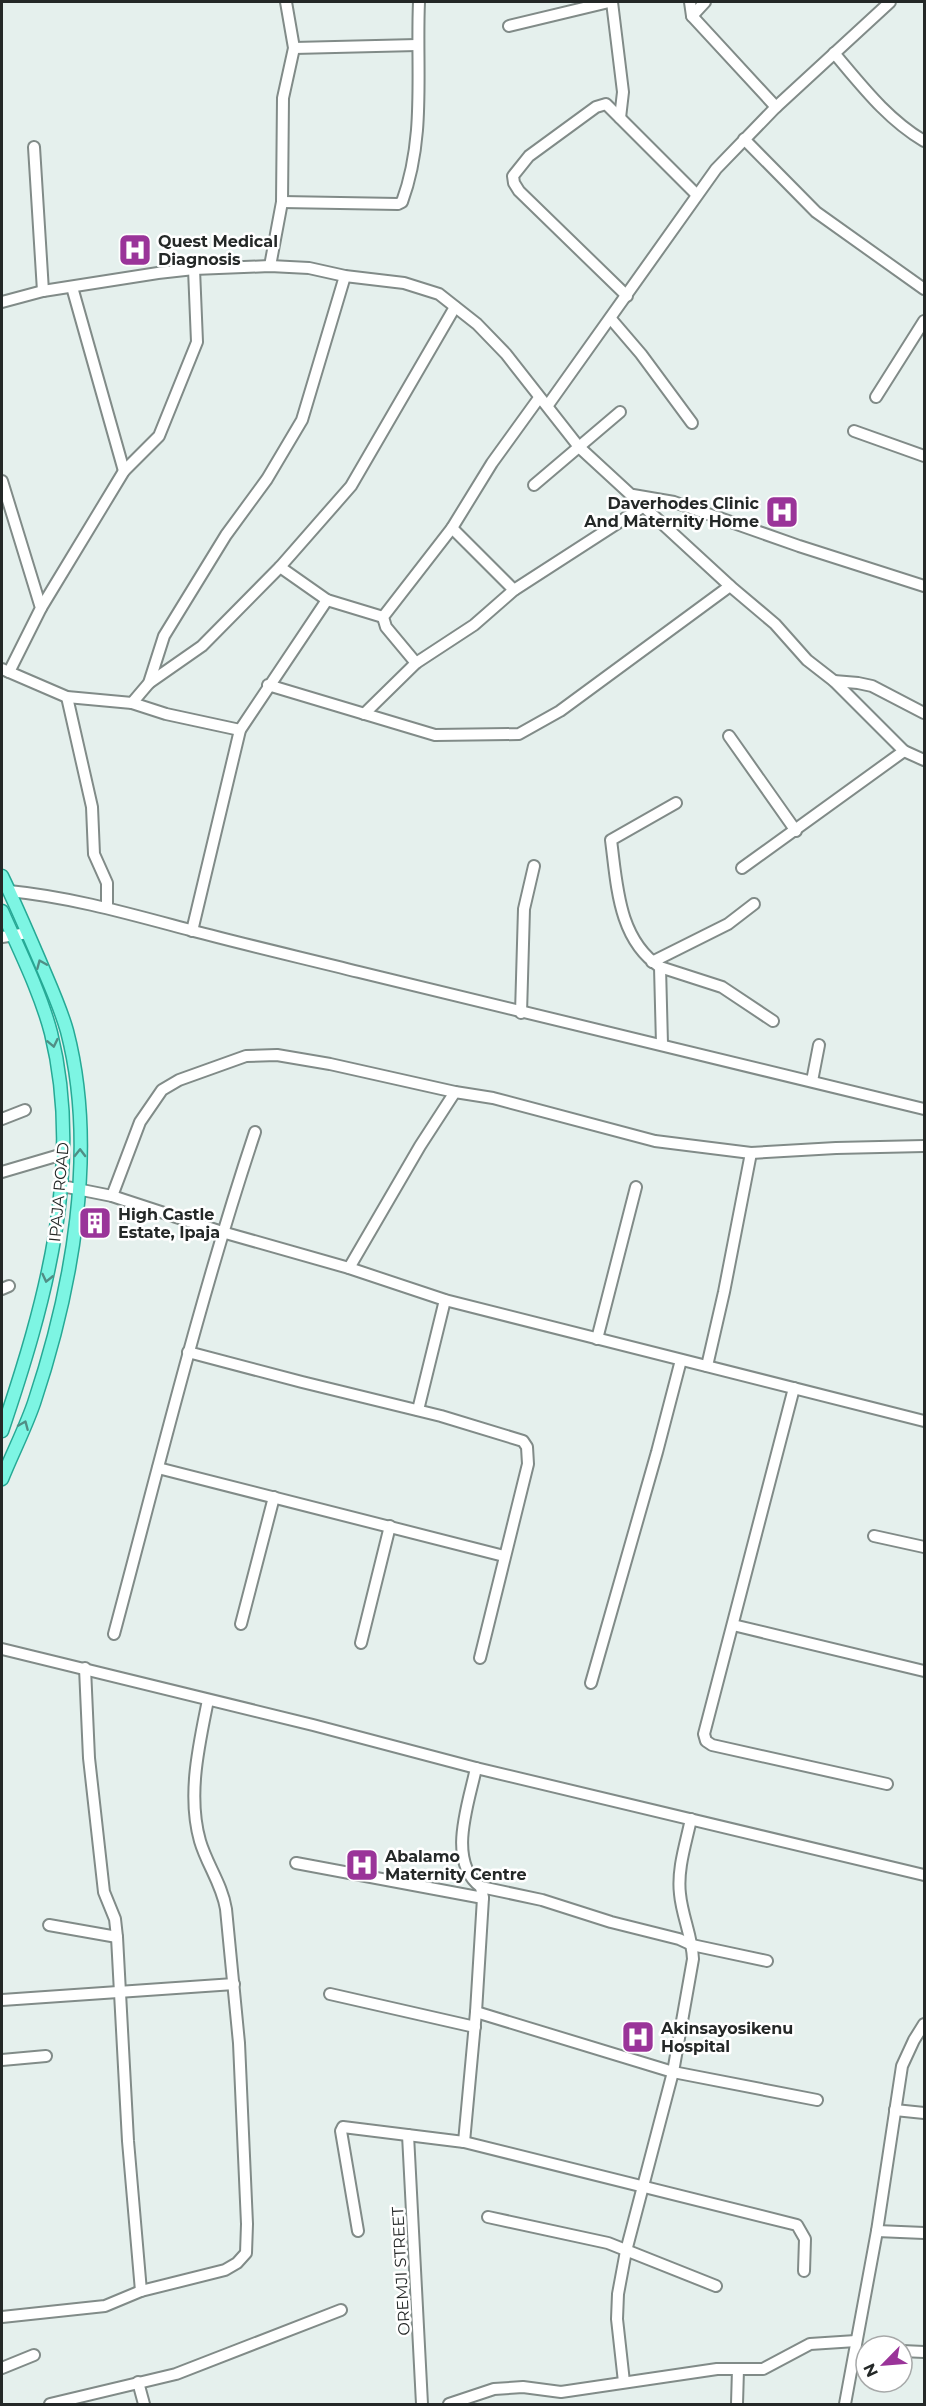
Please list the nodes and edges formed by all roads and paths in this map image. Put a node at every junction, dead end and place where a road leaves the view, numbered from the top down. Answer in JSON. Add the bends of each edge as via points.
{"nodes":[{"id":1,"x":285,"y":2,"type":"edge"},
{"id":2,"x":419,"y":2,"type":"edge"},
{"id":3,"x":611,"y":2,"type":"edge"},
{"id":4,"x":690,"y":2,"type":"edge"},
{"id":5,"x":705,"y":2,"type":"edge"},
{"id":6,"x":890,"y":2,"type":"edge"},
{"id":7,"x":692,"y":16,"type":"junction"},
{"id":8,"x":509,"y":26,"type":"dead end"},
{"id":9,"x":417,"y":45,"type":"junction"},
{"id":10,"x":294,"y":48,"type":"junction"},
{"id":11,"x":834,"y":53,"type":"junction"},
{"id":12,"x":776,"y":107,"type":"junction"},
{"id":13,"x":620,"y":118,"type":"junction"},
{"id":14,"x":744,"y":140,"type":"junction"},
{"id":15,"x":924,"y":141,"type":"edge"},
{"id":16,"x":34,"y":147,"type":"dead end"},
{"id":17,"x":696,"y":194,"type":"junction"},
{"id":18,"x":282,"y":202,"type":"junction"},
{"id":19,"x":270,"y":266,"type":"junction"},
{"id":20,"x":194,"y":269,"type":"junction"},
{"id":21,"x":345,"y":276,"type":"junction"},
{"id":22,"x":72,"y":287,"type":"junction"},
{"id":23,"x":924,"y":289,"type":"edge"},
{"id":24,"x":43,"y":291,"type":"junction"},
{"id":25,"x":627,"y":296,"type":"junction"},
{"id":26,"x":2,"y":303,"type":"edge"},
{"id":27,"x":455,"y":307,"type":"junction"},
{"id":28,"x":611,"y":319,"type":"junction"},
{"id":29,"x":924,"y":321,"type":"edge"},
{"id":30,"x":876,"y":397,"type":"dead end"},
{"id":31,"x":544,"y":401,"type":"junction"},
{"id":32,"x":620,"y":412,"type":"dead end"},
{"id":33,"x":692,"y":423,"type":"dead end"},
{"id":34,"x":854,"y":431,"type":"dead end"},
{"id":35,"x":579,"y":447,"type":"junction"},
{"id":36,"x":924,"y":456,"type":"edge"},
{"id":37,"x":124,"y":471,"type":"junction"},
{"id":38,"x":2,"y":481,"type":"edge"},
{"id":39,"x":534,"y":485,"type":"dead end"},
{"id":40,"x":630,"y":495,"type":"junction"},
{"id":41,"x":644,"y":506,"type":"junction"},
{"id":42,"x":452,"y":528,"type":"junction"},
{"id":43,"x":280,"y":567,"type":"junction"},
{"id":44,"x":730,"y":586,"type":"junction"},
{"id":45,"x":924,"y":586,"type":"edge"},
{"id":46,"x":514,"y":590,"type":"junction"},
{"id":47,"x":327,"y":600,"type":"junction"},
{"id":48,"x":41,"y":608,"type":"junction"},
{"id":49,"x":383,"y":617,"type":"junction"},
{"id":50,"x":416,"y":663,"type":"junction"},
{"id":51,"x":5,"y":670,"type":"edge"},
{"id":52,"x":834,"y":681,"type":"junction"},
{"id":53,"x":149,"y":683,"type":"junction"},
{"id":54,"x":268,"y":685,"type":"junction"},
{"id":55,"x":67,"y":697,"type":"junction"},
{"id":56,"x":132,"y":703,"type":"junction"},
{"id":57,"x":364,"y":714,"type":"junction"},
{"id":58,"x":924,"y":714,"type":"edge"},
{"id":59,"x":240,"y":730,"type":"junction"},
{"id":60,"x":729,"y":736,"type":"dead end"},
{"id":61,"x":904,"y":751,"type":"junction"},
{"id":62,"x":924,"y":760,"type":"edge"},
{"id":63,"x":676,"y":803,"type":"dead end"},
{"id":64,"x":796,"y":831,"type":"junction"},
{"id":65,"x":534,"y":866,"type":"dead end"},
{"id":66,"x":742,"y":868,"type":"dead end"},
{"id":67,"x":2,"y":876,"type":"edge"},
{"id":68,"x":9,"y":891,"type":"junction"},
{"id":69,"x":754,"y":904,"type":"dead end"},
{"id":70,"x":107,"y":908,"type":"junction"},
{"id":71,"x":2,"y":910,"type":"edge"},
{"id":72,"x":192,"y":931,"type":"junction"},
{"id":73,"x":28,"y":933,"type":"junction"},
{"id":74,"x":7,"y":936,"type":"edge"},
{"id":75,"x":656,"y":964,"type":"junction"},
{"id":76,"x":521,"y":1013,"type":"junction"},
{"id":77,"x":773,"y":1021,"type":"dead end"},
{"id":78,"x":662,"y":1044,"type":"junction"},
{"id":79,"x":819,"y":1045,"type":"dead end"},
{"id":80,"x":812,"y":1081,"type":"junction"},
{"id":81,"x":455,"y":1092,"type":"junction"},
{"id":82,"x":924,"y":1109,"type":"edge"},
{"id":83,"x":25,"y":1110,"type":"dead end"},
{"id":84,"x":2,"y":1119,"type":"edge"},
{"id":85,"x":255,"y":1132,"type":"dead end"},
{"id":86,"x":924,"y":1146,"type":"edge"},
{"id":87,"x":751,"y":1153,"type":"junction"},
{"id":88,"x":63,"y":1154,"type":"junction"},
{"id":89,"x":2,"y":1172,"type":"edge"},
{"id":90,"x":62,"y":1186,"type":"junction"},
{"id":91,"x":636,"y":1187,"type":"dead end"},
{"id":92,"x":78,"y":1189,"type":"junction"},
{"id":93,"x":112,"y":1196,"type":"junction"},
{"id":94,"x":222,"y":1233,"type":"junction"},
{"id":95,"x":349,"y":1269,"type":"junction"},
{"id":96,"x":445,"y":1300,"type":"junction"},
{"id":97,"x":597,"y":1340,"type":"junction"},
{"id":98,"x":188,"y":1352,"type":"junction"},
{"id":99,"x":681,"y":1360,"type":"junction"},
{"id":100,"x":707,"y":1366,"type":"junction"},
{"id":101,"x":794,"y":1388,"type":"junction"},
{"id":102,"x":5,"y":1409,"type":"edge"},
{"id":103,"x":418,"y":1410,"type":"junction"},
{"id":104,"x":924,"y":1421,"type":"edge"},
{"id":105,"x":2,"y":1431,"type":"edge"},
{"id":106,"x":158,"y":1468,"type":"junction"},
{"id":107,"x":2,"y":1479,"type":"edge"},
{"id":108,"x":274,"y":1497,"type":"junction"},
{"id":109,"x":390,"y":1526,"type":"junction"},
{"id":110,"x":874,"y":1536,"type":"dead end"},
{"id":111,"x":924,"y":1547,"type":"edge"},
{"id":112,"x":504,"y":1556,"type":"junction"},
{"id":113,"x":241,"y":1624,"type":"dead end"},
{"id":114,"x":734,"y":1625,"type":"junction"},
{"id":115,"x":114,"y":1634,"type":"dead end"},
{"id":116,"x":360,"y":1643,"type":"dead end"},
{"id":117,"x":2,"y":1649,"type":"edge"},
{"id":118,"x":480,"y":1658,"type":"dead end"},
{"id":119,"x":85,"y":1668,"type":"junction"},
{"id":120,"x":924,"y":1671,"type":"edge"},
{"id":121,"x":591,"y":1683,"type":"dead end"},
{"id":122,"x":208,"y":1700,"type":"junction"},
{"id":123,"x":476,"y":1768,"type":"junction"},
{"id":124,"x":887,"y":1784,"type":"dead end"},
{"id":125,"x":691,"y":1819,"type":"junction"},
{"id":126,"x":296,"y":1863,"type":"dead end"},
{"id":127,"x":924,"y":1875,"type":"edge"},
{"id":128,"x":482,"y":1892,"type":"junction"},
{"id":129,"x":49,"y":1925,"type":"dead end"},
{"id":130,"x":117,"y":1937,"type":"junction"},
{"id":131,"x":692,"y":1945,"type":"junction"},
{"id":132,"x":767,"y":1961,"type":"dead end"},
{"id":133,"x":234,"y":1984,"type":"junction"},
{"id":134,"x":119,"y":1992,"type":"junction"},
{"id":135,"x":330,"y":1994,"type":"dead end"},
{"id":136,"x":2,"y":2000,"type":"edge"},
{"id":137,"x":476,"y":2012,"type":"junction"},
{"id":138,"x":924,"y":2024,"type":"edge"},
{"id":139,"x":475,"y":2027,"type":"junction"},
{"id":140,"x":46,"y":2056,"type":"dead end"},
{"id":141,"x":2,"y":2060,"type":"edge"},
{"id":142,"x":673,"y":2072,"type":"junction"},
{"id":143,"x":817,"y":2100,"type":"dead end"},
{"id":144,"x":895,"y":2110,"type":"junction"},
{"id":145,"x":924,"y":2113,"type":"edge"},
{"id":146,"x":408,"y":2135,"type":"junction"},
{"id":147,"x":464,"y":2142,"type":"junction"},
{"id":148,"x":643,"y":2187,"type":"junction"},
{"id":149,"x":488,"y":2217,"type":"dead end"},
{"id":150,"x":358,"y":2231,"type":"dead end"},
{"id":151,"x":877,"y":2231,"type":"junction"},
{"id":152,"x":924,"y":2233,"type":"edge"},
{"id":153,"x":626,"y":2251,"type":"junction"},
{"id":154,"x":804,"y":2271,"type":"dead end"},
{"id":155,"x":716,"y":2286,"type":"dead end"},
{"id":156,"x":141,"y":2291,"type":"junction"},
{"id":157,"x":342,"y":2310,"type":"dead end"},
{"id":158,"x":2,"y":2317,"type":"edge"},
{"id":159,"x":861,"y":2334,"type":"edge"},
{"id":160,"x":854,"y":2345,"type":"edge"},
{"id":161,"x":34,"y":2355,"type":"dead end"},
{"id":162,"x":854,"y":2366,"type":"edge"},
{"id":163,"x":2,"y":2368,"type":"edge"},
{"id":164,"x":738,"y":2369,"type":"junction"},
{"id":165,"x":138,"y":2382,"type":"junction"},
{"id":166,"x":624,"y":2382,"type":"junction"},
{"id":167,"x":50,"y":2404,"type":"edge"},
{"id":168,"x":144,"y":2404,"type":"edge"},
{"id":169,"x":422,"y":2404,"type":"edge"},
{"id":170,"x":449,"y":2404,"type":"edge"},
{"id":171,"x":737,"y":2404,"type":"edge"},
{"id":172,"x":845,"y":2404,"type":"edge"}],
"edges":[{"from":1,"to":10,"type":"street"},
{"from":2,"to":9,"type":"street"},
{"from":3,"to":8,"type":"street"},
{"from":3,"to":13,"type":"street","via":[[623,92]]},
{"from":4,"to":7,"type":"street"},
{"from":5,"to":7,"type":"street"},
{"from":6,"to":11,"type":"street"},
{"from":7,"to":12,"type":"street"},
{"from":9,"to":10,"type":"street"},
{"from":9,"to":18,"type":"street","via":[[419,118],[412,175],[402,202]]},
{"from":10,"to":18,"type":"street","via":[[283,98]]},
{"from":11,"to":12,"type":"street"},
{"from":11,"to":15,"type":"street","via":[[879,106]]},
{"from":12,"to":14,"type":"street"},
{"from":13,"to":17,"type":"street"},
{"from":13,"to":25,"type":"street","via":[[606,104],[596,107],[529,156],[513,176],[519,191]]},
{"from":14,"to":17,"type":"street"},
{"from":14,"to":23,"type":"street","via":[[816,212]]},
{"from":16,"to":24,"type":"street"},
{"from":17,"to":25,"type":"street"},
{"from":18,"to":19,"type":"street"},
{"from":19,"to":20,"type":"street"},
{"from":19,"to":21,"type":"street","via":[[309,268]]},
{"from":20,"to":22,"type":"street"},
{"from":20,"to":37,"type":"street","via":[[197,342],[159,436]]},
{"from":21,"to":27,"type":"street","via":[[404,283],[439,294]]},
{"from":21,"to":53,"type":"street","via":[[302,420],[164,636]]},
{"from":22,"to":24,"type":"street"},
{"from":22,"to":37,"type":"street"},
{"from":24,"to":26,"type":"street"},
{"from":25,"to":28,"type":"street"},
{"from":27,"to":31,"type":"street","via":[[506,354]]},
{"from":27,"to":43,"type":"street","via":[[351,486]]},
{"from":28,"to":31,"type":"street"},
{"from":28,"to":33,"type":"street"},
{"from":29,"to":30,"type":"street"},
{"from":31,"to":35,"type":"street"},
{"from":31,"to":42,"type":"street","via":[[492,464]]},
{"from":32,"to":35,"type":"street"},
{"from":34,"to":36,"type":"street"},
{"from":35,"to":39,"type":"street"},
{"from":35,"to":40,"type":"street"},
{"from":37,"to":48,"type":"street"},
{"from":38,"to":48,"type":"street"},
{"from":40,"to":41,"type":"street"},
{"from":40,"to":45,"type":"street","via":[[674,502]]},
{"from":41,"to":44,"type":"street"},
{"from":41,"to":46,"type":"street"},
{"from":42,"to":46,"type":"street"},
{"from":42,"to":49,"type":"street"},
{"from":43,"to":47,"type":"street"},
{"from":43,"to":53,"type":"street","via":[[202,646]]},
{"from":44,"to":52,"type":"street"},
{"from":44,"to":57,"type":"street","via":[[560,711],[519,734],[443,736]]},
{"from":46,"to":50,"type":"street","via":[[474,625]]},
{"from":47,"to":49,"type":"street"},
{"from":47,"to":54,"type":"street"},
{"from":48,"to":51,"type":"street"},
{"from":49,"to":50,"type":"street","via":[[386,627]]},
{"from":50,"to":57,"type":"street"},
{"from":51,"to":55,"type":"street"},
{"from":52,"to":58,"type":"street","via":[[872,686]]},
{"from":52,"to":61,"type":"street"},
{"from":53,"to":56,"type":"street"},
{"from":54,"to":57,"type":"street"},
{"from":54,"to":59,"type":"street"},
{"from":55,"to":56,"type":"street"},
{"from":55,"to":70,"type":"street","via":[[92,807],[94,854],[107,884]]},
{"from":56,"to":59,"type":"street"},
{"from":59,"to":72,"type":"street"},
{"from":60,"to":64,"type":"street"},
{"from":61,"to":62,"type":"street"},
{"from":61,"to":64,"type":"street"},
{"from":63,"to":75,"type":"street","via":[[611,840],[624,919],[633,938]]},
{"from":64,"to":66,"type":"street"},
{"from":65,"to":76,"type":"street","via":[[524,909]]},
{"from":67,"to":68,"type":"main road","name":"IPAJA ROAD"},
{"from":68,"to":70,"type":"street"},
{"from":68,"to":73,"type":"main road","name":"IPAJA ROAD"},
{"from":69,"to":75,"type":"street","via":[[728,924]]},
{"from":70,"to":72,"type":"street"},
{"from":71,"to":74,"type":"main road","name":"IPAJA ROAD"},
{"from":72,"to":76,"type":"street"},
{"from":73,"to":74,"type":"street"},
{"from":92,"to":73,"type":"main road","name":"IPAJA ROAD","one_way":true,"via":[[80,1124],[73,1059],[59,1005]]},
{"from":74,"to":88,"type":"main road","name":"IPAJA ROAD","one_way":true,"via":[[43,1007],[51,1032],[62,1089]]},
{"from":75,"to":77,"type":"street","via":[[722,987]]},
{"from":75,"to":78,"type":"street"},
{"from":76,"to":78,"type":"street"},
{"from":78,"to":80,"type":"street"},
{"from":79,"to":80,"type":"street"},
{"from":80,"to":82,"type":"street"},
{"from":81,"to":87,"type":"street","via":[[493,1098],[655,1142]]},
{"from":81,"to":93,"type":"street","via":[[330,1064],[277,1055],[246,1056],[178,1080],[162,1090],[140,1122]]},
{"from":81,"to":95,"type":"street"},
{"from":83,"to":84,"type":"street"},
{"from":85,"to":94,"type":"street"},
{"from":86,"to":87,"type":"street"},
{"from":87,"to":100,"type":"street"},
{"from":88,"to":89,"type":"street"},
{"from":88,"to":90,"type":"main road","name":"IPAJA ROAD"},
{"from":90,"to":92,"type":"street"},
{"from":90,"to":102,"type":"main road","name":"IPAJA ROAD","one_way":true,"via":[[49,1270],[28,1352]]},
{"from":91,"to":97,"type":"street"},
{"from":92,"to":93,"type":"street"},
{"from":107,"to":92,"type":"main road","name":"IPAJA ROAD","one_way":true,"via":[[33,1405],[52,1342],[69,1261]]},
{"from":93,"to":94,"type":"street"},
{"from":94,"to":95,"type":"street"},
{"from":94,"to":98,"type":"street"},
{"from":95,"to":96,"type":"street"},
{"from":96,"to":97,"type":"street"},
{"from":96,"to":103,"type":"street"},
{"from":97,"to":99,"type":"street"},
{"from":98,"to":103,"type":"street"},
{"from":98,"to":106,"type":"street"},
{"from":99,"to":100,"type":"street"},
{"from":99,"to":121,"type":"street"},
{"from":100,"to":101,"type":"street"},
{"from":101,"to":104,"type":"street"},
{"from":101,"to":114,"type":"street"},
{"from":102,"to":105,"type":"main road","name":"IPAJA ROAD"},
{"from":103,"to":112,"type":"street","via":[[510,1435],[525,1444],[528,1464]]},
{"from":106,"to":108,"type":"street"},
{"from":106,"to":115,"type":"street"},
{"from":108,"to":109,"type":"street"},
{"from":108,"to":113,"type":"street"},
{"from":109,"to":112,"type":"street"},
{"from":109,"to":116,"type":"street"},
{"from":110,"to":111,"type":"street"},
{"from":112,"to":118,"type":"street"},
{"from":114,"to":120,"type":"street"},
{"from":114,"to":124,"type":"street","via":[[705,1726],[706,1741]]},
{"from":117,"to":119,"type":"street"},
{"from":119,"to":122,"type":"street"},
{"from":119,"to":130,"type":"street","via":[[89,1758],[103,1881]]},
{"from":122,"to":123,"type":"street"},
{"from":122,"to":133,"type":"street","via":[[198,1753],[195,1802],[201,1843],[223,1893]]},
{"from":123,"to":125,"type":"street"},
{"from":123,"to":128,"type":"street","via":[[462,1850],[471,1879]]},
{"from":125,"to":127,"type":"street"},
{"from":125,"to":131,"type":"street","via":[[679,1878]]},
{"from":126,"to":128,"type":"street"},
{"from":128,"to":131,"type":"street","via":[[542,1900]]},
{"from":128,"to":137,"type":"street"},
{"from":129,"to":130,"type":"street"},
{"from":130,"to":134,"type":"street"},
{"from":131,"to":132,"type":"street"},
{"from":131,"to":142,"type":"street","via":[[693,1959]]},
{"from":133,"to":134,"type":"street"},
{"from":133,"to":156,"type":"street","via":[[248,2223],[246,2253],[225,2270]]},
{"from":134,"to":136,"type":"street"},
{"from":134,"to":156,"type":"street"},
{"from":135,"to":139,"type":"street"},
{"from":137,"to":139,"type":"street"},
{"from":137,"to":142,"type":"street"},
{"from":138,"to":144,"type":"street","via":[[902,2066]]},
{"from":139,"to":147,"type":"street"},
{"from":140,"to":141,"type":"street"},
{"from":142,"to":143,"type":"street"},
{"from":142,"to":148,"type":"street"},
{"from":144,"to":145,"type":"street"},
{"from":144,"to":151,"type":"street"},
{"from":146,"to":147,"type":"street"},
{"from":146,"to":150,"type":"street","via":[[343,2127]]},
{"from":146,"to":169,"type":"street","name":"OREMJI STREET"},
{"from":147,"to":148,"type":"street"},
{"from":148,"to":153,"type":"street"},
{"from":148,"to":154,"type":"street","via":[[797,2225],[805,2239]]},
{"from":149,"to":153,"type":"street","via":[[608,2243]]},
{"from":151,"to":152,"type":"street"},
{"from":151,"to":159,"type":"street"},
{"from":153,"to":155,"type":"street"},
{"from":153,"to":166,"type":"street","via":[[617,2307]]},
{"from":156,"to":158,"type":"street","via":[[105,2306]]},
{"from":157,"to":165,"type":"street","via":[[176,2374]]},
{"from":160,"to":164,"type":"street","via":[[810,2344],[763,2369]]},
{"from":161,"to":163,"type":"street"},
{"from":162,"to":172,"type":"street"},
{"from":164,"to":166,"type":"street"},
{"from":164,"to":171,"type":"street"},
{"from":165,"to":167,"type":"street"},
{"from":165,"to":168,"type":"street"},
{"from":166,"to":170,"type":"street","via":[[561,2392],[523,2387],[494,2389]]}]}
